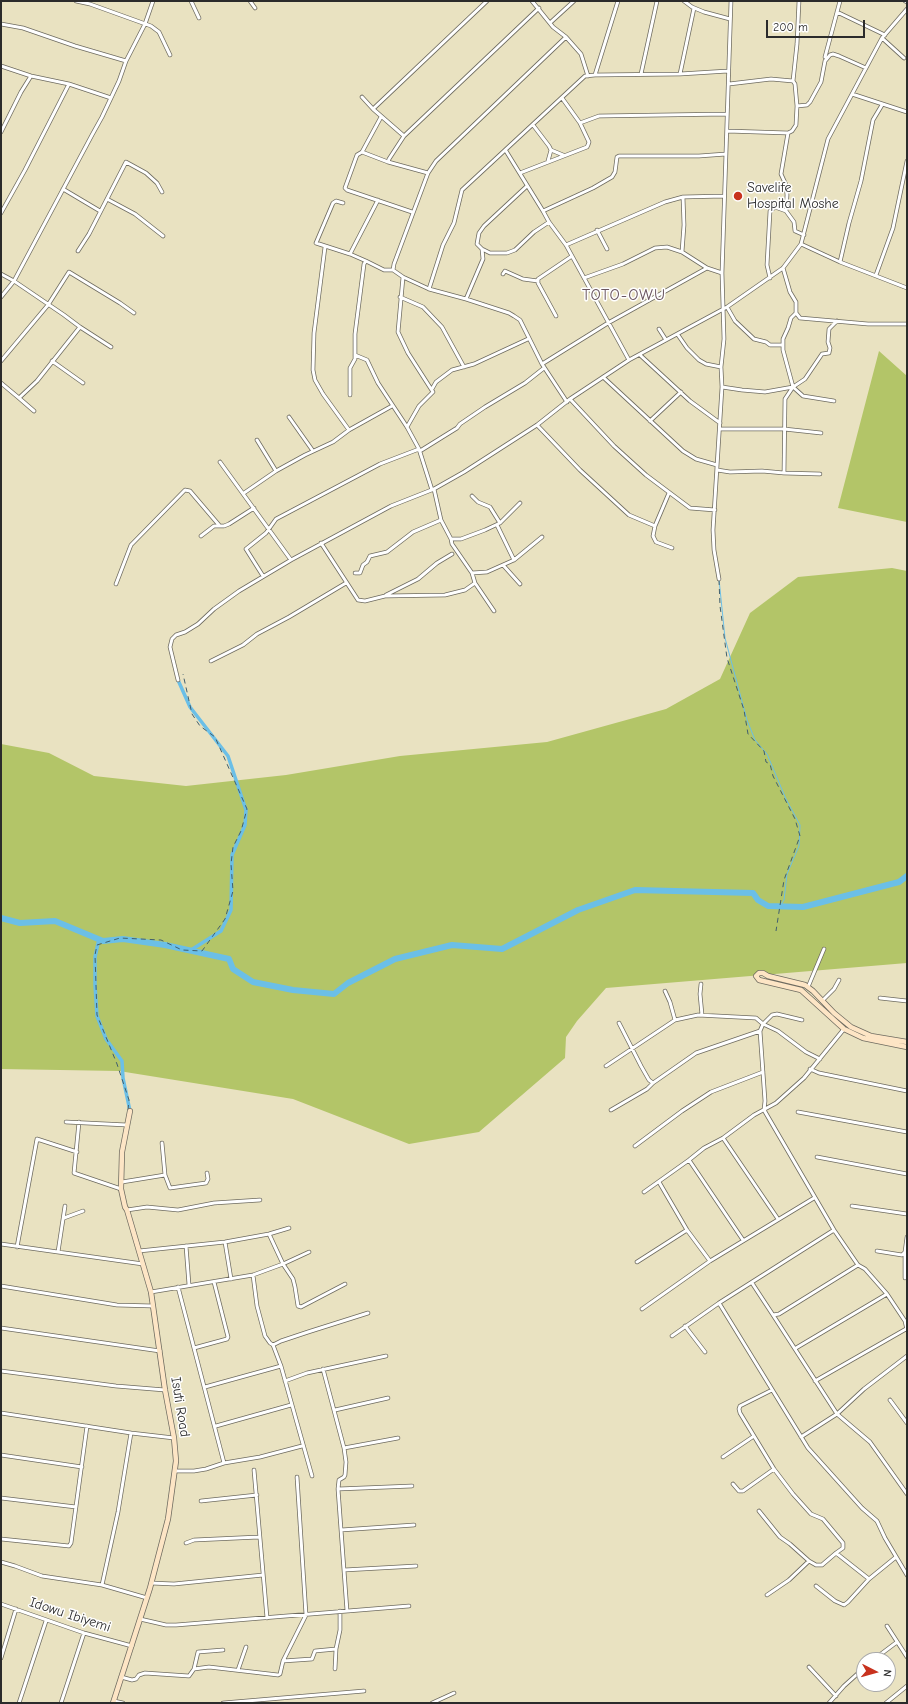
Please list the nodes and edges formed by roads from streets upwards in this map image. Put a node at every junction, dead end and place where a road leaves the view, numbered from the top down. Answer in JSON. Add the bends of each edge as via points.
{"nodes":[{"id":1,"x":76,"y":1,"type":"edge"},
{"id":2,"x":153,"y":1,"type":"edge"},
{"id":3,"x":191,"y":1,"type":"edge"},
{"id":4,"x":250,"y":1,"type":"edge"},
{"id":5,"x":487,"y":1,"type":"edge"},
{"id":6,"x":532,"y":1,"type":"edge"},
{"id":7,"x":574,"y":1,"type":"edge"},
{"id":8,"x":618,"y":1,"type":"edge"},
{"id":9,"x":657,"y":1,"type":"edge"},
{"id":10,"x":684,"y":1,"type":"edge"},
{"id":11,"x":731,"y":1,"type":"edge"},
{"id":12,"x":799,"y":1,"type":"edge"},
{"id":13,"x":840,"y":1,"type":"edge"},
{"id":14,"x":689,"y":2,"type":"edge"},
{"id":15,"x":255,"y":8,"type":"dead end"},
{"id":16,"x":539,"y":8,"type":"junction"},
{"id":17,"x":694,"y":8,"type":"junction"},
{"id":18,"x":907,"y":8,"type":"edge"},
{"id":19,"x":837,"y":12,"type":"junction"},
{"id":20,"x":199,"y":18,"type":"dead end"},
{"id":21,"x":730,"y":19,"type":"junction"},
{"id":22,"x":551,"y":22,"type":"junction"},
{"id":23,"x":1,"y":24,"type":"edge"},
{"id":24,"x":145,"y":24,"type":"junction"},
{"id":25,"x":885,"y":35,"type":"junction"},
{"id":26,"x":566,"y":37,"type":"junction"},
{"id":27,"x":882,"y":38,"type":"junction"},
{"id":28,"x":828,"y":46,"type":"junction"},
{"id":29,"x":834,"y":54,"type":"junction"},
{"id":30,"x":170,"y":55,"type":"dead end"},
{"id":31,"x":904,"y":58,"type":"dead end"},
{"id":32,"x":126,"y":61,"type":"junction"},
{"id":33,"x":824,"y":61,"type":"junction"},
{"id":34,"x":1,"y":66,"type":"edge"},
{"id":35,"x":866,"y":68,"type":"junction"},
{"id":36,"x":728,"y":71,"type":"junction"},
{"id":37,"x":641,"y":74,"type":"junction"},
{"id":38,"x":680,"y":74,"type":"junction"},
{"id":39,"x":595,"y":75,"type":"junction"},
{"id":40,"x":31,"y":76,"type":"junction"},
{"id":41,"x":588,"y":76,"type":"junction"},
{"id":42,"x":793,"y":81,"type":"junction"},
{"id":43,"x":69,"y":84,"type":"junction"},
{"id":44,"x":729,"y":84,"type":"junction"},
{"id":45,"x":852,"y":94,"type":"junction"},
{"id":46,"x":362,"y":97,"type":"dead end"},
{"id":47,"x":111,"y":98,"type":"junction"},
{"id":48,"x":562,"y":98,"type":"junction"},
{"id":49,"x":882,"y":105,"type":"junction"},
{"id":50,"x":797,"y":106,"type":"junction"},
{"id":51,"x":373,"y":109,"type":"junction"},
{"id":52,"x":907,"y":112,"type":"edge"},
{"id":53,"x":727,"y":114,"type":"junction"},
{"id":54,"x":382,"y":117,"type":"junction"},
{"id":55,"x":580,"y":123,"type":"junction"},
{"id":56,"x":533,"y":125,"type":"junction"},
{"id":57,"x":727,"y":131,"type":"junction"},
{"id":58,"x":1,"y":132,"type":"edge"},
{"id":59,"x":788,"y":133,"type":"junction"},
{"id":60,"x":404,"y":136,"type":"junction"},
{"id":61,"x":551,"y":150,"type":"junction"},
{"id":62,"x":506,"y":151,"type":"junction"},
{"id":63,"x":362,"y":152,"type":"junction"},
{"id":64,"x":726,"y":154,"type":"junction"},
{"id":65,"x":563,"y":155,"type":"junction"},
{"id":66,"x":548,"y":161,"type":"junction"},
{"id":67,"x":907,"y":161,"type":"edge"},
{"id":68,"x":388,"y":162,"type":"junction"},
{"id":69,"x":428,"y":173,"type":"junction"},
{"id":70,"x":520,"y":173,"type":"junction"},
{"id":71,"x":527,"y":186,"type":"junction"},
{"id":72,"x":63,"y":189,"type":"junction"},
{"id":73,"x":162,"y":192,"type":"dead end"},
{"id":74,"x":724,"y":196,"type":"junction"},
{"id":75,"x":684,"y":198,"type":"junction"},
{"id":76,"x":107,"y":199,"type":"junction"},
{"id":77,"x":378,"y":200,"type":"junction"},
{"id":78,"x":343,"y":203,"type":"dead end"},
{"id":79,"x":100,"y":211,"type":"junction"},
{"id":80,"x":543,"y":211,"type":"junction"},
{"id":81,"x":786,"y":211,"type":"junction"},
{"id":82,"x":412,"y":212,"type":"junction"},
{"id":83,"x":1,"y":213,"type":"edge"},
{"id":84,"x":548,"y":222,"type":"junction"},
{"id":85,"x":597,"y":230,"type":"junction"},
{"id":86,"x":804,"y":235,"type":"junction"},
{"id":87,"x":163,"y":236,"type":"dead end"},
{"id":88,"x":801,"y":244,"type":"junction"},
{"id":89,"x":566,"y":245,"type":"junction"},
{"id":90,"x":324,"y":247,"type":"junction"},
{"id":91,"x":607,"y":249,"type":"dead end"},
{"id":92,"x":482,"y":250,"type":"junction"},
{"id":93,"x":78,"y":251,"type":"dead end"},
{"id":94,"x":682,"y":252,"type":"junction"},
{"id":95,"x":490,"y":253,"type":"junction"},
{"id":96,"x":350,"y":254,"type":"junction"},
{"id":97,"x":572,"y":256,"type":"junction"},
{"id":98,"x":483,"y":259,"type":"junction"},
{"id":99,"x":366,"y":261,"type":"junction"},
{"id":100,"x":840,"y":262,"type":"junction"},
{"id":101,"x":707,"y":268,"type":"junction"},
{"id":102,"x":784,"y":268,"type":"junction"},
{"id":103,"x":393,"y":270,"type":"junction"},
{"id":104,"x":722,"y":273,"type":"junction"},
{"id":105,"x":1,"y":274,"type":"edge"},
{"id":106,"x":503,"y":274,"type":"dead end"},
{"id":107,"x":876,"y":276,"type":"junction"},
{"id":108,"x":403,"y":277,"type":"junction"},
{"id":109,"x":584,"y":278,"type":"junction"},
{"id":110,"x":770,"y":278,"type":"junction"},
{"id":111,"x":14,"y":281,"type":"junction"},
{"id":112,"x":538,"y":281,"type":"junction"},
{"id":113,"x":907,"y":288,"type":"edge"},
{"id":114,"x":429,"y":289,"type":"junction"},
{"id":115,"x":1,"y":296,"type":"edge"},
{"id":116,"x":400,"y":296,"type":"junction"},
{"id":117,"x":466,"y":299,"type":"junction"},
{"id":118,"x":48,"y":305,"type":"junction"},
{"id":119,"x":727,"y":307,"type":"junction"},
{"id":120,"x":722,"y":309,"type":"junction"},
{"id":121,"x":134,"y":313,"type":"dead end"},
{"id":122,"x":796,"y":313,"type":"junction"},
{"id":123,"x":556,"y":316,"type":"dead end"},
{"id":124,"x":826,"y":321,"type":"junction"},
{"id":125,"x":837,"y":321,"type":"junction"},
{"id":126,"x":608,"y":323,"type":"junction"},
{"id":127,"x":907,"y":324,"type":"edge"},
{"id":128,"x":80,"y":327,"type":"junction"},
{"id":129,"x":659,"y":329,"type":"dead end"},
{"id":130,"x":829,"y":329,"type":"junction"},
{"id":131,"x":678,"y":335,"type":"junction"},
{"id":132,"x":528,"y":339,"type":"junction"},
{"id":133,"x":666,"y":340,"type":"junction"},
{"id":134,"x":783,"y":345,"type":"junction"},
{"id":135,"x":111,"y":347,"type":"dead end"},
{"id":136,"x":355,"y":354,"type":"junction"},
{"id":137,"x":640,"y":355,"type":"junction"},
{"id":138,"x":629,"y":360,"type":"junction"},
{"id":139,"x":1,"y":361,"type":"edge"},
{"id":140,"x":52,"y":362,"type":"junction"},
{"id":141,"x":543,"y":366,"type":"junction"},
{"id":142,"x":464,"y":367,"type":"junction"},
{"id":143,"x":721,"y":367,"type":"junction"},
{"id":144,"x":603,"y":377,"type":"junction"},
{"id":145,"x":1,"y":383,"type":"edge"},
{"id":146,"x":83,"y":383,"type":"dead end"},
{"id":147,"x":722,"y":387,"type":"junction"},
{"id":148,"x":793,"y":387,"type":"junction"},
{"id":149,"x":432,"y":389,"type":"junction"},
{"id":150,"x":681,"y":392,"type":"junction"},
{"id":151,"x":350,"y":396,"type":"dead end"},
{"id":152,"x":19,"y":398,"type":"junction"},
{"id":153,"x":569,"y":400,"type":"junction"},
{"id":154,"x":834,"y":401,"type":"dead end"},
{"id":155,"x":392,"y":406,"type":"junction"},
{"id":156,"x":34,"y":411,"type":"dead end"},
{"id":157,"x":289,"y":417,"type":"dead end"},
{"id":158,"x":650,"y":421,"type":"junction"},
{"id":159,"x":720,"y":423,"type":"junction"},
{"id":160,"x":537,"y":425,"type":"junction"},
{"id":161,"x":407,"y":427,"type":"junction"},
{"id":162,"x":784,"y":429,"type":"junction"},
{"id":163,"x":349,"y":430,"type":"junction"},
{"id":164,"x":720,"y":430,"type":"junction"},
{"id":165,"x":821,"y":433,"type":"dead end"},
{"id":166,"x":257,"y":440,"type":"dead end"},
{"id":167,"x":420,"y":450,"type":"junction"},
{"id":168,"x":313,"y":451,"type":"junction"},
{"id":169,"x":220,"y":462,"type":"dead end"},
{"id":170,"x":717,"y":465,"type":"junction"},
{"id":171,"x":717,"y":470,"type":"junction"},
{"id":172,"x":276,"y":471,"type":"junction"},
{"id":173,"x":784,"y":473,"type":"junction"},
{"id":174,"x":820,"y":474,"type":"dead end"},
{"id":175,"x":433,"y":489,"type":"junction"},
{"id":176,"x":244,"y":493,"type":"junction"},
{"id":177,"x":669,"y":493,"type":"junction"},
{"id":178,"x":472,"y":496,"type":"dead end"},
{"id":179,"x":520,"y":503,"type":"dead end"},
{"id":180,"x":254,"y":508,"type":"junction"},
{"id":181,"x":715,"y":510,"type":"junction"},
{"id":182,"x":441,"y":520,"type":"junction"},
{"id":183,"x":498,"y":524,"type":"junction"},
{"id":184,"x":219,"y":526,"type":"junction"},
{"id":185,"x":656,"y":526,"type":"junction"},
{"id":186,"x":268,"y":529,"type":"junction"},
{"id":187,"x":202,"y":536,"type":"dead end"},
{"id":188,"x":542,"y":537,"type":"dead end"},
{"id":189,"x":451,"y":539,"type":"junction"},
{"id":190,"x":321,"y":543,"type":"junction"},
{"id":191,"x":672,"y":548,"type":"dead end"},
{"id":192,"x":452,"y":554,"type":"dead end"},
{"id":193,"x":291,"y":560,"type":"junction"},
{"id":194,"x":514,"y":560,"type":"junction"},
{"id":195,"x":503,"y":565,"type":"junction"},
{"id":196,"x":355,"y":573,"type":"dead end"},
{"id":197,"x":472,"y":573,"type":"junction"},
{"id":198,"x":263,"y":576,"type":"junction"},
{"id":199,"x":719,"y":579,"type":"dead end"},
{"id":200,"x":346,"y":583,"type":"junction"},
{"id":201,"x":475,"y":583,"type":"junction"},
{"id":202,"x":116,"y":584,"type":"dead end"},
{"id":203,"x":520,"y":584,"type":"dead end"},
{"id":204,"x":385,"y":596,"type":"junction"},
{"id":205,"x":494,"y":611,"type":"dead end"},
{"id":206,"x":211,"y":661,"type":"dead end"},
{"id":207,"x":178,"y":680,"type":"dead end"},
{"id":208,"x":824,"y":949,"type":"dead end"},
{"id":209,"x":839,"y":980,"type":"dead end"},
{"id":210,"x":701,"y":984,"type":"dead end"},
{"id":211,"x":808,"y":987,"type":"junction"},
{"id":212,"x":664,"y":991,"type":"dead end"},
{"id":213,"x":880,"y":998,"type":"dead end"},
{"id":214,"x":822,"y":1001,"type":"junction"},
{"id":215,"x":907,"y":1002,"type":"edge"},
{"id":216,"x":702,"y":1015,"type":"junction"},
{"id":217,"x":676,"y":1020,"type":"junction"},
{"id":218,"x":802,"y":1020,"type":"dead end"},
{"id":219,"x":619,"y":1023,"type":"dead end"},
{"id":220,"x":762,"y":1024,"type":"junction"},
{"id":221,"x":844,"y":1029,"type":"junction"},
{"id":222,"x":760,"y":1032,"type":"junction"},
{"id":223,"x":894,"y":1042,"type":"junction"},
{"id":224,"x":907,"y":1042,"type":"edge"},
{"id":225,"x":633,"y":1047,"type":"junction"},
{"id":226,"x":907,"y":1047,"type":"edge"},
{"id":227,"x":820,"y":1059,"type":"junction"},
{"id":228,"x":606,"y":1066,"type":"dead end"},
{"id":229,"x":810,"y":1069,"type":"junction"},
{"id":230,"x":763,"y":1072,"type":"junction"},
{"id":231,"x":653,"y":1083,"type":"junction"},
{"id":232,"x":907,"y":1091,"type":"edge"},
{"id":233,"x":611,"y":1110,"type":"dead end"},
{"id":234,"x":764,"y":1110,"type":"junction"},
{"id":235,"x":130,"y":1111,"type":"dead end"},
{"id":236,"x":798,"y":1112,"type":"dead end"},
{"id":237,"x":66,"y":1122,"type":"dead end"},
{"id":238,"x":79,"y":1122,"type":"junction"},
{"id":239,"x":127,"y":1125,"type":"junction"},
{"id":240,"x":907,"y":1132,"type":"edge"},
{"id":241,"x":723,"y":1138,"type":"junction"},
{"id":242,"x":162,"y":1142,"type":"dead end"},
{"id":243,"x":635,"y":1146,"type":"dead end"},
{"id":244,"x":77,"y":1152,"type":"junction"},
{"id":245,"x":817,"y":1157,"type":"dead end"},
{"id":246,"x":689,"y":1160,"type":"junction"},
{"id":247,"x":207,"y":1173,"type":"dead end"},
{"id":248,"x":907,"y":1174,"type":"edge"},
{"id":249,"x":165,"y":1176,"type":"junction"},
{"id":250,"x":122,"y":1182,"type":"junction"},
{"id":251,"x":659,"y":1182,"type":"junction"},
{"id":252,"x":122,"y":1188,"type":"junction"},
{"id":253,"x":644,"y":1192,"type":"dead end"},
{"id":254,"x":814,"y":1198,"type":"junction"},
{"id":255,"x":260,"y":1200,"type":"dead end"},
{"id":256,"x":65,"y":1206,"type":"dead end"},
{"id":257,"x":852,"y":1206,"type":"dead end"},
{"id":258,"x":127,"y":1210,"type":"junction"},
{"id":259,"x":83,"y":1211,"type":"dead end"},
{"id":260,"x":907,"y":1214,"type":"edge"},
{"id":261,"x":64,"y":1218,"type":"junction"},
{"id":262,"x":778,"y":1219,"type":"junction"},
{"id":263,"x":289,"y":1228,"type":"dead end"},
{"id":264,"x":687,"y":1230,"type":"junction"},
{"id":265,"x":834,"y":1230,"type":"junction"},
{"id":266,"x":268,"y":1234,"type":"junction"},
{"id":267,"x":907,"y":1237,"type":"edge"},
{"id":268,"x":743,"y":1240,"type":"junction"},
{"id":269,"x":225,"y":1242,"type":"junction"},
{"id":270,"x":1,"y":1244,"type":"edge"},
{"id":271,"x":186,"y":1246,"type":"junction"},
{"id":272,"x":17,"y":1247,"type":"junction"},
{"id":273,"x":139,"y":1251,"type":"junction"},
{"id":274,"x":876,"y":1251,"type":"dead end"},
{"id":275,"x":58,"y":1252,"type":"junction"},
{"id":276,"x":309,"y":1252,"type":"dead end"},
{"id":277,"x":905,"y":1252,"type":"junction"},
{"id":278,"x":710,"y":1261,"type":"junction"},
{"id":279,"x":637,"y":1262,"type":"dead end"},
{"id":280,"x":143,"y":1264,"type":"junction"},
{"id":281,"x":283,"y":1264,"type":"junction"},
{"id":282,"x":858,"y":1265,"type":"junction"},
{"id":283,"x":253,"y":1275,"type":"junction"},
{"id":284,"x":905,"y":1278,"type":"dead end"},
{"id":285,"x":231,"y":1279,"type":"junction"},
{"id":286,"x":214,"y":1282,"type":"junction"},
{"id":287,"x":752,"y":1283,"type":"junction"},
{"id":288,"x":345,"y":1284,"type":"dead end"},
{"id":289,"x":189,"y":1285,"type":"junction"},
{"id":290,"x":1,"y":1286,"type":"edge"},
{"id":291,"x":178,"y":1287,"type":"junction"},
{"id":292,"x":151,"y":1292,"type":"junction"},
{"id":293,"x":886,"y":1294,"type":"junction"},
{"id":294,"x":719,"y":1303,"type":"junction"},
{"id":295,"x":153,"y":1306,"type":"junction"},
{"id":296,"x":642,"y":1309,"type":"dead end"},
{"id":297,"x":368,"y":1313,"type":"dead end"},
{"id":298,"x":774,"y":1315,"type":"junction"},
{"id":299,"x":685,"y":1326,"type":"junction"},
{"id":300,"x":1,"y":1328,"type":"edge"},
{"id":301,"x":907,"y":1330,"type":"edge"},
{"id":302,"x":672,"y":1336,"type":"dead end"},
{"id":303,"x":273,"y":1346,"type":"junction"},
{"id":304,"x":194,"y":1348,"type":"junction"},
{"id":305,"x":796,"y":1348,"type":"junction"},
{"id":306,"x":160,"y":1351,"type":"junction"},
{"id":307,"x":705,"y":1352,"type":"dead end"},
{"id":308,"x":386,"y":1356,"type":"dead end"},
{"id":309,"x":907,"y":1356,"type":"edge"},
{"id":310,"x":281,"y":1366,"type":"junction"},
{"id":311,"x":323,"y":1369,"type":"junction"},
{"id":312,"x":1,"y":1371,"type":"edge"},
{"id":313,"x":285,"y":1381,"type":"junction"},
{"id":314,"x":815,"y":1381,"type":"junction"},
{"id":315,"x":205,"y":1387,"type":"junction"},
{"id":316,"x":165,"y":1390,"type":"junction"},
{"id":317,"x":772,"y":1390,"type":"junction"},
{"id":318,"x":388,"y":1398,"type":"dead end"},
{"id":319,"x":890,"y":1400,"type":"dead end"},
{"id":320,"x":291,"y":1405,"type":"junction"},
{"id":321,"x":335,"y":1410,"type":"junction"},
{"id":322,"x":1,"y":1412,"type":"edge"},
{"id":323,"x":837,"y":1414,"type":"junction"},
{"id":324,"x":907,"y":1423,"type":"edge"},
{"id":325,"x":87,"y":1426,"type":"junction"},
{"id":326,"x":216,"y":1426,"type":"junction"},
{"id":327,"x":131,"y":1432,"type":"junction"},
{"id":328,"x":754,"y":1436,"type":"junction"},
{"id":329,"x":802,"y":1437,"type":"junction"},
{"id":330,"x":174,"y":1438,"type":"junction"},
{"id":331,"x":398,"y":1438,"type":"dead end"},
{"id":332,"x":302,"y":1446,"type":"junction"},
{"id":333,"x":344,"y":1448,"type":"junction"},
{"id":334,"x":1,"y":1455,"type":"edge"},
{"id":335,"x":722,"y":1458,"type":"dead end"},
{"id":336,"x":224,"y":1462,"type":"junction"},
{"id":337,"x":82,"y":1467,"type":"junction"},
{"id":338,"x":774,"y":1469,"type":"junction"},
{"id":339,"x":175,"y":1470,"type":"junction"},
{"id":340,"x":254,"y":1470,"type":"dead end"},
{"id":341,"x":312,"y":1476,"type":"dead end"},
{"id":342,"x":297,"y":1477,"type":"dead end"},
{"id":343,"x":733,"y":1484,"type":"dead end"},
{"id":344,"x":412,"y":1486,"type":"dead end"},
{"id":345,"x":338,"y":1489,"type":"junction"},
{"id":346,"x":907,"y":1494,"type":"edge"},
{"id":347,"x":257,"y":1495,"type":"junction"},
{"id":348,"x":1,"y":1498,"type":"edge"},
{"id":349,"x":201,"y":1501,"type":"dead end"},
{"id":350,"x":76,"y":1507,"type":"junction"},
{"id":351,"x":759,"y":1511,"type":"dead end"},
{"id":352,"x":414,"y":1525,"type":"dead end"},
{"id":353,"x":341,"y":1530,"type":"junction"},
{"id":354,"x":259,"y":1537,"type":"junction"},
{"id":355,"x":1,"y":1539,"type":"edge"},
{"id":356,"x":186,"y":1543,"type":"dead end"},
{"id":357,"x":836,"y":1553,"type":"junction"},
{"id":358,"x":896,"y":1557,"type":"junction"},
{"id":359,"x":809,"y":1561,"type":"junction"},
{"id":360,"x":1,"y":1562,"type":"edge"},
{"id":361,"x":416,"y":1566,"type":"dead end"},
{"id":362,"x":344,"y":1570,"type":"junction"},
{"id":363,"x":262,"y":1575,"type":"junction"},
{"id":364,"x":907,"y":1575,"type":"edge"},
{"id":365,"x":869,"y":1579,"type":"junction"},
{"id":366,"x":151,"y":1582,"type":"junction"},
{"id":367,"x":102,"y":1585,"type":"junction"},
{"id":368,"x":816,"y":1586,"type":"dead end"},
{"id":369,"x":767,"y":1595,"type":"dead end"},
{"id":370,"x":147,"y":1598,"type":"junction"},
{"id":371,"x":1,"y":1604,"type":"edge"},
{"id":372,"x":409,"y":1606,"type":"dead end"},
{"id":373,"x":16,"y":1609,"type":"junction"},
{"id":374,"x":340,"y":1611,"type":"junction"},
{"id":375,"x":347,"y":1611,"type":"junction"},
{"id":376,"x":306,"y":1615,"type":"junction"},
{"id":377,"x":268,"y":1618,"type":"junction"},
{"id":378,"x":140,"y":1619,"type":"junction"},
{"id":379,"x":46,"y":1621,"type":"dead end"},
{"id":380,"x":887,"y":1626,"type":"dead end"},
{"id":381,"x":84,"y":1633,"type":"junction"},
{"id":382,"x":896,"y":1642,"type":"junction"},
{"id":383,"x":132,"y":1646,"type":"junction"},
{"id":384,"x":246,"y":1647,"type":"dead end"},
{"id":385,"x":223,"y":1650,"type":"dead end"},
{"id":386,"x":336,"y":1650,"type":"junction"},
{"id":387,"x":883,"y":1652,"type":"edge"},
{"id":388,"x":907,"y":1657,"type":"edge"},
{"id":389,"x":1,"y":1658,"type":"edge"},
{"id":390,"x":283,"y":1661,"type":"junction"},
{"id":391,"x":809,"y":1667,"type":"dead end"},
{"id":392,"x":194,"y":1668,"type":"junction"},
{"id":393,"x":335,"y":1669,"type":"dead end"},
{"id":394,"x":238,"y":1670,"type":"junction"},
{"id":395,"x":856,"y":1676,"type":"edge"},
{"id":396,"x":121,"y":1677,"type":"junction"},
{"id":397,"x":907,"y":1686,"type":"edge"},
{"id":398,"x":364,"y":1691,"type":"dead end"},
{"id":399,"x":454,"y":1693,"type":"dead end"},
{"id":400,"x":836,"y":1696,"type":"junction"},
{"id":401,"x":113,"y":1702,"type":"edge"},
{"id":402,"x":19,"y":1703,"type":"edge"},
{"id":403,"x":61,"y":1703,"type":"edge"},
{"id":404,"x":123,"y":1703,"type":"edge"},
{"id":405,"x":223,"y":1703,"type":"edge"},
{"id":406,"x":432,"y":1703,"type":"edge"},
{"id":407,"x":829,"y":1703,"type":"edge"},
{"id":408,"x":886,"y":1703,"type":"edge"}],
"edges":[{"from":1,"to":24,"type":"street"},
{"from":2,"to":24,"type":"street"},
{"from":3,"to":20,"type":"street"},
{"from":4,"to":15,"type":"street"},
{"from":5,"to":51,"type":"street"},
{"from":6,"to":16,"type":"street"},
{"from":7,"to":22,"type":"street"},
{"from":8,"to":39,"type":"street"},
{"from":9,"to":37,"type":"street"},
{"from":10,"to":14,"type":"street"},
{"from":11,"to":21,"type":"street"},
{"from":12,"to":42,"type":"street"},
{"from":13,"to":19,"type":"street"},
{"from":14,"to":17,"type":"street"},
{"from":16,"to":22,"type":"street"},
{"from":16,"to":60,"type":"street"},
{"from":17,"to":21,"type":"street"},
{"from":17,"to":38,"type":"street"},
{"from":18,"to":25,"type":"street"},
{"from":19,"to":25,"type":"street"},
{"from":19,"to":28,"type":"street"},
{"from":21,"to":36,"type":"street"},
{"from":22,"to":26,"type":"street","via":[[557,31]]},
{"from":23,"to":32,"type":"street","via":[[23,28]]},
{"from":24,"to":30,"type":"street","via":[[159,32]]},
{"from":24,"to":32,"type":"street"},
{"from":25,"to":27,"type":"street"},
{"from":26,"to":41,"type":"street","via":[[581,54]]},
{"from":26,"to":69,"type":"street","via":[[436,161]]},
{"from":27,"to":31,"type":"street"},
{"from":27,"to":35,"type":"street"},
{"from":28,"to":29,"type":"street"},
{"from":28,"to":33,"type":"street"},
{"from":29,"to":33,"type":"street"},
{"from":29,"to":35,"type":"street"},
{"from":32,"to":47,"type":"street"},
{"from":33,"to":50,"type":"street","via":[[821,82],[815,94],[808,104]]},
{"from":34,"to":40,"type":"street"},
{"from":35,"to":45,"type":"street"},
{"from":36,"to":38,"type":"street"},
{"from":36,"to":44,"type":"street"},
{"from":37,"to":38,"type":"street"},
{"from":37,"to":39,"type":"street"},
{"from":39,"to":41,"type":"street"},
{"from":40,"to":43,"type":"street"},
{"from":40,"to":58,"type":"street"},
{"from":41,"to":48,"type":"street"},
{"from":42,"to":44,"type":"street","via":[[771,79]]},
{"from":42,"to":50,"type":"street"},
{"from":43,"to":47,"type":"street"},
{"from":43,"to":83,"type":"street"},
{"from":44,"to":53,"type":"street"},
{"from":45,"to":49,"type":"street"},
{"from":45,"to":86,"type":"street","via":[[828,139]]},
{"from":46,"to":51,"type":"street"},
{"from":47,"to":72,"type":"street"},
{"from":48,"to":55,"type":"street"},
{"from":48,"to":56,"type":"street"},
{"from":49,"to":52,"type":"street"},
{"from":49,"to":100,"type":"street","via":[[874,120]]},
{"from":50,"to":59,"type":"street","via":[[796,125]]},
{"from":51,"to":54,"type":"street"},
{"from":53,"to":55,"type":"street","via":[[599,116]]},
{"from":53,"to":57,"type":"street"},
{"from":54,"to":60,"type":"street"},
{"from":54,"to":63,"type":"street"},
{"from":55,"to":65,"type":"street","via":[[589,142],[587,147]]},
{"from":56,"to":61,"type":"street"},
{"from":56,"to":62,"type":"street"},
{"from":57,"to":59,"type":"street"},
{"from":57,"to":64,"type":"street"},
{"from":59,"to":81,"type":"street","via":[[781,174],[788,195]]},
{"from":60,"to":68,"type":"street"},
{"from":61,"to":65,"type":"street"},
{"from":61,"to":66,"type":"street"},
{"from":62,"to":70,"type":"street"},
{"from":62,"to":114,"type":"street","via":[[462,190],[454,223],[443,245]]},
{"from":63,"to":68,"type":"street"},
{"from":63,"to":77,"type":"street","via":[[357,155],[345,188]]},
{"from":64,"to":74,"type":"street"},
{"from":64,"to":80,"type":"street","via":[[619,156],[612,178]]},
{"from":65,"to":66,"type":"street"},
{"from":66,"to":70,"type":"street"},
{"from":67,"to":107,"type":"street","via":[[893,228]]},
{"from":68,"to":69,"type":"street"},
{"from":69,"to":82,"type":"street"},
{"from":70,"to":71,"type":"street"},
{"from":71,"to":80,"type":"street"},
{"from":71,"to":92,"type":"street","via":[[479,233],[477,244]]},
{"from":72,"to":79,"type":"street"},
{"from":72,"to":111,"type":"street"},
{"from":73,"to":76,"type":"street","via":[[146,173],[126,162]]},
{"from":74,"to":75,"type":"street"},
{"from":74,"to":104,"type":"street"},
{"from":75,"to":85,"type":"street","via":[[665,202]]},
{"from":75,"to":94,"type":"street"},
{"from":76,"to":79,"type":"street"},
{"from":76,"to":87,"type":"street","via":[[135,214]]},
{"from":77,"to":82,"type":"street"},
{"from":77,"to":96,"type":"street"},
{"from":78,"to":90,"type":"street","via":[[333,203],[323,223],[316,242]]},
{"from":79,"to":93,"type":"street"},
{"from":80,"to":84,"type":"street"},
{"from":81,"to":86,"type":"street","via":[[794,222],[795,231]]},
{"from":81,"to":110,"type":"street","via":[[775,207],[770,211],[767,265]]},
{"from":82,"to":103,"type":"street"},
{"from":84,"to":89,"type":"street"},
{"from":84,"to":95,"type":"street","via":[[515,250],[507,253]]},
{"from":85,"to":89,"type":"street"},
{"from":85,"to":91,"type":"street"},
{"from":86,"to":88,"type":"street"},
{"from":88,"to":100,"type":"street"},
{"from":88,"to":102,"type":"street"},
{"from":89,"to":97,"type":"street"},
{"from":90,"to":96,"type":"street"},
{"from":90,"to":163,"type":"street","via":[[314,334],[313,370],[323,394]]},
{"from":92,"to":95,"type":"street"},
{"from":92,"to":98,"type":"street"},
{"from":94,"to":101,"type":"street"},
{"from":94,"to":109,"type":"street","via":[[667,247],[655,248],[623,264]]},
{"from":95,"to":98,"type":"street"},
{"from":96,"to":99,"type":"street"},
{"from":97,"to":109,"type":"street"},
{"from":97,"to":112,"type":"street"},
{"from":98,"to":117,"type":"street"},
{"from":99,"to":103,"type":"street","via":[[384,270]]},
{"from":99,"to":136,"type":"street"},
{"from":100,"to":107,"type":"street"},
{"from":101,"to":104,"type":"street"},
{"from":101,"to":126,"type":"street"},
{"from":102,"to":110,"type":"street"},
{"from":102,"to":122,"type":"street","via":[[790,292],[796,302]]},
{"from":103,"to":108,"type":"street"},
{"from":104,"to":120,"type":"street"},
{"from":105,"to":111,"type":"street"},
{"from":106,"to":112,"type":"street","via":[[505,271],[523,279]]},
{"from":107,"to":113,"type":"street"},
{"from":108,"to":114,"type":"street"},
{"from":108,"to":116,"type":"street"},
{"from":109,"to":126,"type":"street"},
{"from":110,"to":119,"type":"street"},
{"from":111,"to":115,"type":"street"},
{"from":111,"to":118,"type":"street"},
{"from":112,"to":123,"type":"street"},
{"from":114,"to":117,"type":"street"},
{"from":116,"to":142,"type":"street","via":[[423,307],[442,327]]},
{"from":116,"to":149,"type":"street","via":[[399,336]]},
{"from":117,"to":132,"type":"street","via":[[514,316],[520,320]]},
{"from":118,"to":121,"type":"street","via":[[69,272]]},
{"from":118,"to":128,"type":"street"},
{"from":118,"to":139,"type":"street"},
{"from":119,"to":120,"type":"street"},
{"from":119,"to":134,"type":"street","via":[[735,321],[754,339],[770,345]]},
{"from":120,"to":131,"type":"street"},
{"from":120,"to":143,"type":"street","via":[[724,339]]},
{"from":122,"to":124,"type":"street","via":[[800,318]]},
{"from":122,"to":134,"type":"street","via":[[790,318]]},
{"from":124,"to":125,"type":"street"},
{"from":124,"to":130,"type":"street"},
{"from":125,"to":127,"type":"street"},
{"from":125,"to":130,"type":"street"},
{"from":126,"to":138,"type":"street"},
{"from":126,"to":141,"type":"street"},
{"from":128,"to":135,"type":"street"},
{"from":128,"to":140,"type":"street"},
{"from":129,"to":133,"type":"street"},
{"from":130,"to":148,"type":"street","via":[[829,353],[822,354],[805,379]]},
{"from":131,"to":133,"type":"street"},
{"from":131,"to":143,"type":"street","via":[[699,360]]},
{"from":132,"to":141,"type":"street"},
{"from":132,"to":142,"type":"street"},
{"from":133,"to":137,"type":"street"},
{"from":134,"to":148,"type":"street","via":[[783,355]]},
{"from":136,"to":151,"type":"street","via":[[350,368]]},
{"from":136,"to":155,"type":"street","via":[[367,360]]},
{"from":137,"to":138,"type":"street"},
{"from":137,"to":150,"type":"street"},
{"from":138,"to":144,"type":"street"},
{"from":140,"to":146,"type":"street"},
{"from":140,"to":152,"type":"street"},
{"from":141,"to":153,"type":"street"},
{"from":141,"to":167,"type":"street","via":[[525,383]]},
{"from":142,"to":149,"type":"street","via":[[452,370],[436,382]]},
{"from":143,"to":147,"type":"street"},
{"from":144,"to":153,"type":"street"},
{"from":144,"to":158,"type":"street"},
{"from":145,"to":152,"type":"street"},
{"from":147,"to":148,"type":"street","via":[[765,392]]},
{"from":147,"to":159,"type":"street"},
{"from":148,"to":154,"type":"street","via":[[803,396]]},
{"from":148,"to":162,"type":"street","via":[[785,399]]},
{"from":149,"to":161,"type":"street","via":[[433,392],[419,406]]},
{"from":150,"to":158,"type":"street"},
{"from":150,"to":159,"type":"street"},
{"from":152,"to":156,"type":"street"},
{"from":153,"to":160,"type":"street"},
{"from":153,"to":177,"type":"street","via":[[614,446]]},
{"from":155,"to":161,"type":"street"},
{"from":155,"to":163,"type":"street"},
{"from":157,"to":168,"type":"street"},
{"from":158,"to":170,"type":"street","via":[[683,451],[696,459]]},
{"from":159,"to":164,"type":"street"},
{"from":160,"to":175,"type":"street"},
{"from":160,"to":185,"type":"street","via":[[620,508]]},
{"from":161,"to":167,"type":"street"},
{"from":162,"to":164,"type":"street"},
{"from":162,"to":165,"type":"street"},
{"from":162,"to":173,"type":"street"},
{"from":163,"to":168,"type":"street","via":[[333,442]]},
{"from":164,"to":170,"type":"street"},
{"from":166,"to":172,"type":"street"},
{"from":167,"to":175,"type":"street"},
{"from":167,"to":186,"type":"street","via":[[380,464],[328,490],[276,519]]},
{"from":168,"to":172,"type":"street"},
{"from":169,"to":176,"type":"street"},
{"from":170,"to":171,"type":"street"},
{"from":171,"to":173,"type":"street"},
{"from":171,"to":181,"type":"street"},
{"from":172,"to":176,"type":"street"},
{"from":173,"to":174,"type":"street"},
{"from":175,"to":182,"type":"street"},
{"from":175,"to":190,"type":"street","via":[[391,506]]},
{"from":176,"to":180,"type":"street"},
{"from":177,"to":181,"type":"street","via":[[690,508]]},
{"from":177,"to":185,"type":"street"},
{"from":178,"to":183,"type":"street","via":[[490,507]]},
{"from":179,"to":183,"type":"street"},
{"from":180,"to":184,"type":"street","via":[[229,524]]},
{"from":180,"to":186,"type":"street"},
{"from":181,"to":199,"type":"street","via":[[714,550]]},
{"from":182,"to":189,"type":"street"},
{"from":182,"to":196,"type":"street","via":[[413,532],[387,552],[370,556],[360,573]]},
{"from":183,"to":189,"type":"street","via":[[461,539]]},
{"from":183,"to":194,"type":"street"},
{"from":184,"to":187,"type":"street","via":[[214,526]]},
{"from":184,"to":202,"type":"street","via":[[190,492],[185,490],[131,545]]},
{"from":185,"to":191,"type":"street","via":[[653,536],[656,542]]},
{"from":186,"to":193,"type":"street"},
{"from":186,"to":198,"type":"street","via":[[246,549]]},
{"from":188,"to":194,"type":"street"},
{"from":189,"to":197,"type":"street"},
{"from":190,"to":193,"type":"street"},
{"from":190,"to":200,"type":"street"},
{"from":192,"to":204,"type":"street","via":[[418,578]]},
{"from":193,"to":198,"type":"street"},
{"from":194,"to":195,"type":"street"},
{"from":195,"to":197,"type":"street","via":[[487,572]]},
{"from":195,"to":203,"type":"street"},
{"from":197,"to":201,"type":"street"},
{"from":198,"to":207,"type":"street","via":[[214,609],[198,624],[172,638],[170,647]]},
{"from":200,"to":204,"type":"street","via":[[358,600],[365,601]]},
{"from":200,"to":206,"type":"street","via":[[257,634],[243,645]]},
{"from":201,"to":204,"type":"street","via":[[465,590],[445,595]]},
{"from":201,"to":205,"type":"street"},
{"from":208,"to":211,"type":"street"},
{"from":209,"to":214,"type":"street"},
{"from":210,"to":216,"type":"street"},
{"from":211,"to":214,"type":"street"},
{"from":211,"to":221,"type":"street","via":[[799,982],[763,973],[756,976],[758,980],[801,990]]},
{"from":212,"to":217,"type":"street"},
{"from":213,"to":215,"type":"street"},
{"from":214,"to":223,"type":"street","via":[[851,1027]]},
{"from":216,"to":217,"type":"street"},
{"from":216,"to":220,"type":"street","via":[[756,1018]]},
{"from":217,"to":225,"type":"street"},
{"from":218,"to":220,"type":"street","via":[[777,1014]]},
{"from":219,"to":225,"type":"street"},
{"from":220,"to":222,"type":"street"},
{"from":220,"to":227,"type":"street","via":[[778,1031]]},
{"from":221,"to":223,"type":"street","via":[[863,1038]]},
{"from":221,"to":227,"type":"street"},
{"from":222,"to":230,"type":"street"},
{"from":222,"to":231,"type":"street","via":[[696,1053]]},
{"from":223,"to":224,"type":"street"},
{"from":223,"to":226,"type":"street"},
{"from":225,"to":228,"type":"street"},
{"from":225,"to":231,"type":"street","via":[[644,1071]]},
{"from":227,"to":229,"type":"street"},
{"from":229,"to":232,"type":"street"},
{"from":229,"to":234,"type":"street","via":[[804,1078],[776,1103]]},
{"from":230,"to":234,"type":"street"},
{"from":230,"to":243,"type":"street","via":[[706,1096]]},
{"from":231,"to":233,"type":"street"},
{"from":234,"to":241,"type":"street"},
{"from":234,"to":254,"type":"street"},
{"from":235,"to":239,"type":"street","name":"Isuti Road"},
{"from":236,"to":240,"type":"street"},
{"from":237,"to":238,"type":"street"},
{"from":238,"to":239,"type":"street"},
{"from":238,"to":244,"type":"street"},
{"from":239,"to":250,"type":"street","name":"Isuti Road","via":[[122,1152]]},
{"from":241,"to":246,"type":"street"},
{"from":241,"to":262,"type":"street"},
{"from":242,"to":249,"type":"street"},
{"from":244,"to":252,"type":"street","via":[[74,1173]]},
{"from":244,"to":272,"type":"street","via":[[37,1139]]},
{"from":245,"to":248,"type":"street"},
{"from":246,"to":251,"type":"street"},
{"from":246,"to":268,"type":"street"},
{"from":247,"to":249,"type":"street","via":[[206,1183],[171,1189]]},
{"from":249,"to":250,"type":"street"},
{"from":250,"to":252,"type":"street","name":"Isuti Road"},
{"from":251,"to":253,"type":"street"},
{"from":251,"to":264,"type":"street"},
{"from":252,"to":258,"type":"street","name":"Isuti Road"},
{"from":254,"to":262,"type":"street"},
{"from":254,"to":265,"type":"street"},
{"from":255,"to":258,"type":"street","via":[[214,1203],[178,1210],[147,1207]]},
{"from":256,"to":261,"type":"street"},
{"from":257,"to":260,"type":"street"},
{"from":258,"to":273,"type":"street","name":"Isuti Road"},
{"from":259,"to":261,"type":"street"},
{"from":261,"to":275,"type":"street"},
{"from":262,"to":268,"type":"street"},
{"from":263,"to":266,"type":"street"},
{"from":264,"to":278,"type":"street"},
{"from":264,"to":279,"type":"street"},
{"from":265,"to":282,"type":"street"},
{"from":265,"to":287,"type":"street"},
{"from":266,"to":269,"type":"street"},
{"from":266,"to":281,"type":"street"},
{"from":267,"to":277,"type":"street"},
{"from":268,"to":278,"type":"street"},
{"from":269,"to":271,"type":"street"},
{"from":269,"to":285,"type":"street"},
{"from":270,"to":272,"type":"street"},
{"from":271,"to":273,"type":"street"},
{"from":271,"to":289,"type":"street"},
{"from":272,"to":275,"type":"street"},
{"from":273,"to":280,"type":"street","name":"Isuti Road"},
{"from":274,"to":277,"type":"street","via":[[902,1255]]},
{"from":275,"to":280,"type":"street"},
{"from":276,"to":281,"type":"street"},
{"from":277,"to":284,"type":"street"},
{"from":278,"to":296,"type":"street"},
{"from":280,"to":292,"type":"street","name":"Isuti Road"},
{"from":281,"to":283,"type":"street"},
{"from":281,"to":288,"type":"street","via":[[296,1287],[296,1303],[299,1307]]},
{"from":282,"to":293,"type":"street","via":[[865,1269]]},
{"from":282,"to":298,"type":"street"},
{"from":283,"to":285,"type":"street"},
{"from":283,"to":303,"type":"street","via":[[257,1306],[265,1336]]},
{"from":285,"to":286,"type":"street"},
{"from":286,"to":289,"type":"street"},
{"from":286,"to":304,"type":"street","via":[[228,1338]]},
{"from":287,"to":294,"type":"street"},
{"from":287,"to":298,"type":"street"},
{"from":289,"to":291,"type":"street"},
{"from":290,"to":295,"type":"street","via":[[117,1305]]},
{"from":291,"to":292,"type":"street"},
{"from":291,"to":304,"type":"street"},
{"from":292,"to":295,"type":"street","name":"Isuti Road"},
{"from":293,"to":301,"type":"street","via":[[906,1322]]},
{"from":293,"to":305,"type":"street"},
{"from":294,"to":299,"type":"street"},
{"from":294,"to":317,"type":"street"},
{"from":295,"to":306,"type":"street","name":"Isuti Road"},
{"from":297,"to":303,"type":"street"},
{"from":298,"to":305,"type":"street"},
{"from":299,"to":302,"type":"street"},
{"from":299,"to":307,"type":"street"},
{"from":300,"to":306,"type":"street"},
{"from":301,"to":314,"type":"street"},
{"from":303,"to":310,"type":"street"},
{"from":304,"to":315,"type":"street"},
{"from":305,"to":314,"type":"street"},
{"from":306,"to":316,"type":"street","name":"Isuti Road"},
{"from":308,"to":311,"type":"street"},
{"from":309,"to":323,"type":"street","via":[[864,1389]]},
{"from":310,"to":313,"type":"street"},
{"from":310,"to":315,"type":"street"},
{"from":311,"to":313,"type":"street"},
{"from":311,"to":321,"type":"street"},
{"from":312,"to":316,"type":"street"},
{"from":313,"to":320,"type":"street"},
{"from":314,"to":323,"type":"street"},
{"from":315,"to":326,"type":"street"},
{"from":316,"to":330,"type":"street","name":"Isuti Road"},
{"from":317,"to":328,"type":"street","via":[[740,1406],[739,1409]]},
{"from":317,"to":329,"type":"street"},
{"from":318,"to":321,"type":"street"},
{"from":319,"to":324,"type":"street"},
{"from":320,"to":326,"type":"street"},
{"from":320,"to":332,"type":"street"},
{"from":321,"to":333,"type":"street"},
{"from":322,"to":325,"type":"street"},
{"from":323,"to":329,"type":"street"},
{"from":323,"to":346,"type":"street","via":[[870,1442]]},
{"from":325,"to":327,"type":"street"},
{"from":325,"to":337,"type":"street"},
{"from":326,"to":336,"type":"street"},
{"from":327,"to":330,"type":"street"},
{"from":327,"to":367,"type":"street","via":[[116,1524]]},
{"from":328,"to":335,"type":"street"},
{"from":328,"to":338,"type":"street"},
{"from":329,"to":358,"type":"street","via":[[808,1448],[877,1521]]},
{"from":330,"to":339,"type":"street","name":"Isuti Road"},
{"from":331,"to":333,"type":"street"},
{"from":332,"to":336,"type":"street","via":[[260,1457]]},
{"from":332,"to":341,"type":"street"},
{"from":333,"to":345,"type":"street","via":[[345,1475],[339,1480]]},
{"from":334,"to":337,"type":"street"},
{"from":336,"to":339,"type":"street","via":[[194,1471]]},
{"from":337,"to":350,"type":"street"},
{"from":338,"to":343,"type":"street","via":[[743,1491]]},
{"from":338,"to":357,"type":"street","via":[[811,1514],[823,1519],[843,1543],[843,1548]]},
{"from":339,"to":366,"type":"street","name":"Isuti Road","via":[[168,1519]]},
{"from":340,"to":347,"type":"street"},
{"from":342,"to":376,"type":"street"},
{"from":344,"to":345,"type":"street"},
{"from":345,"to":353,"type":"street"},
{"from":347,"to":349,"type":"street"},
{"from":347,"to":354,"type":"street"},
{"from":348,"to":350,"type":"street"},
{"from":350,"to":355,"type":"street","via":[[69,1546]]},
{"from":351,"to":359,"type":"street","via":[[780,1537]]},
{"from":352,"to":353,"type":"street"},
{"from":353,"to":362,"type":"street"},
{"from":354,"to":356,"type":"street","via":[[194,1540]]},
{"from":354,"to":363,"type":"street"},
{"from":357,"to":359,"type":"street","via":[[822,1565]]},
{"from":357,"to":365,"type":"street"},
{"from":358,"to":364,"type":"street"},
{"from":358,"to":365,"type":"street"},
{"from":359,"to":369,"type":"street","via":[[789,1580]]},
{"from":360,"to":367,"type":"street","via":[[42,1576]]},
{"from":361,"to":362,"type":"street"},
{"from":362,"to":375,"type":"street"},
{"from":363,"to":366,"type":"street","via":[[174,1584]]},
{"from":363,"to":377,"type":"street"},
{"from":365,"to":368,"type":"street","via":[[844,1605],[835,1602]]},
{"from":366,"to":370,"type":"street","name":"Isuti Road"},
{"from":367,"to":370,"type":"street"},
{"from":370,"to":378,"type":"street","name":"Isuti Road"},
{"from":371,"to":373,"type":"street","name":"Idowu Ibiyemi"},
{"from":372,"to":375,"type":"street"},
{"from":373,"to":381,"type":"street","name":"Idowu Ibiyemi"},
{"from":373,"to":389,"type":"street"},
{"from":374,"to":375,"type":"street"},
{"from":374,"to":376,"type":"street"},
{"from":374,"to":386,"type":"street"},
{"from":376,"to":377,"type":"street"},
{"from":376,"to":390,"type":"street"},
{"from":377,"to":378,"type":"street","via":[[176,1625]]},
{"from":378,"to":383,"type":"street","name":"Isuti Road"},
{"from":379,"to":402,"type":"street"},
{"from":380,"to":382,"type":"street"},
{"from":381,"to":383,"type":"street","name":"Idowu Ibiyemi"},
{"from":381,"to":403,"type":"street"},
{"from":382,"to":387,"type":"street"},
{"from":382,"to":388,"type":"street"},
{"from":383,"to":396,"type":"street","name":"Isuti Road"},
{"from":384,"to":394,"type":"street"},
{"from":385,"to":392,"type":"street","via":[[198,1652]]},
{"from":386,"to":390,"type":"street","via":[[315,1651],[312,1659]]},
{"from":386,"to":393,"type":"street"},
{"from":390,"to":394,"type":"street","via":[[278,1675]]},
{"from":391,"to":400,"type":"street"},
{"from":392,"to":394,"type":"street"},
{"from":392,"to":396,"type":"street","via":[[189,1676],[145,1674],[132,1680]]},
{"from":395,"to":400,"type":"street"},
{"from":396,"to":401,"type":"street","name":"Isuti Road"},
{"from":397,"to":408,"type":"street"},
{"from":398,"to":405,"type":"street"},
{"from":399,"to":406,"type":"street"},
{"from":400,"to":407,"type":"street"},
{"from":401,"to":404,"type":"street"}]}
